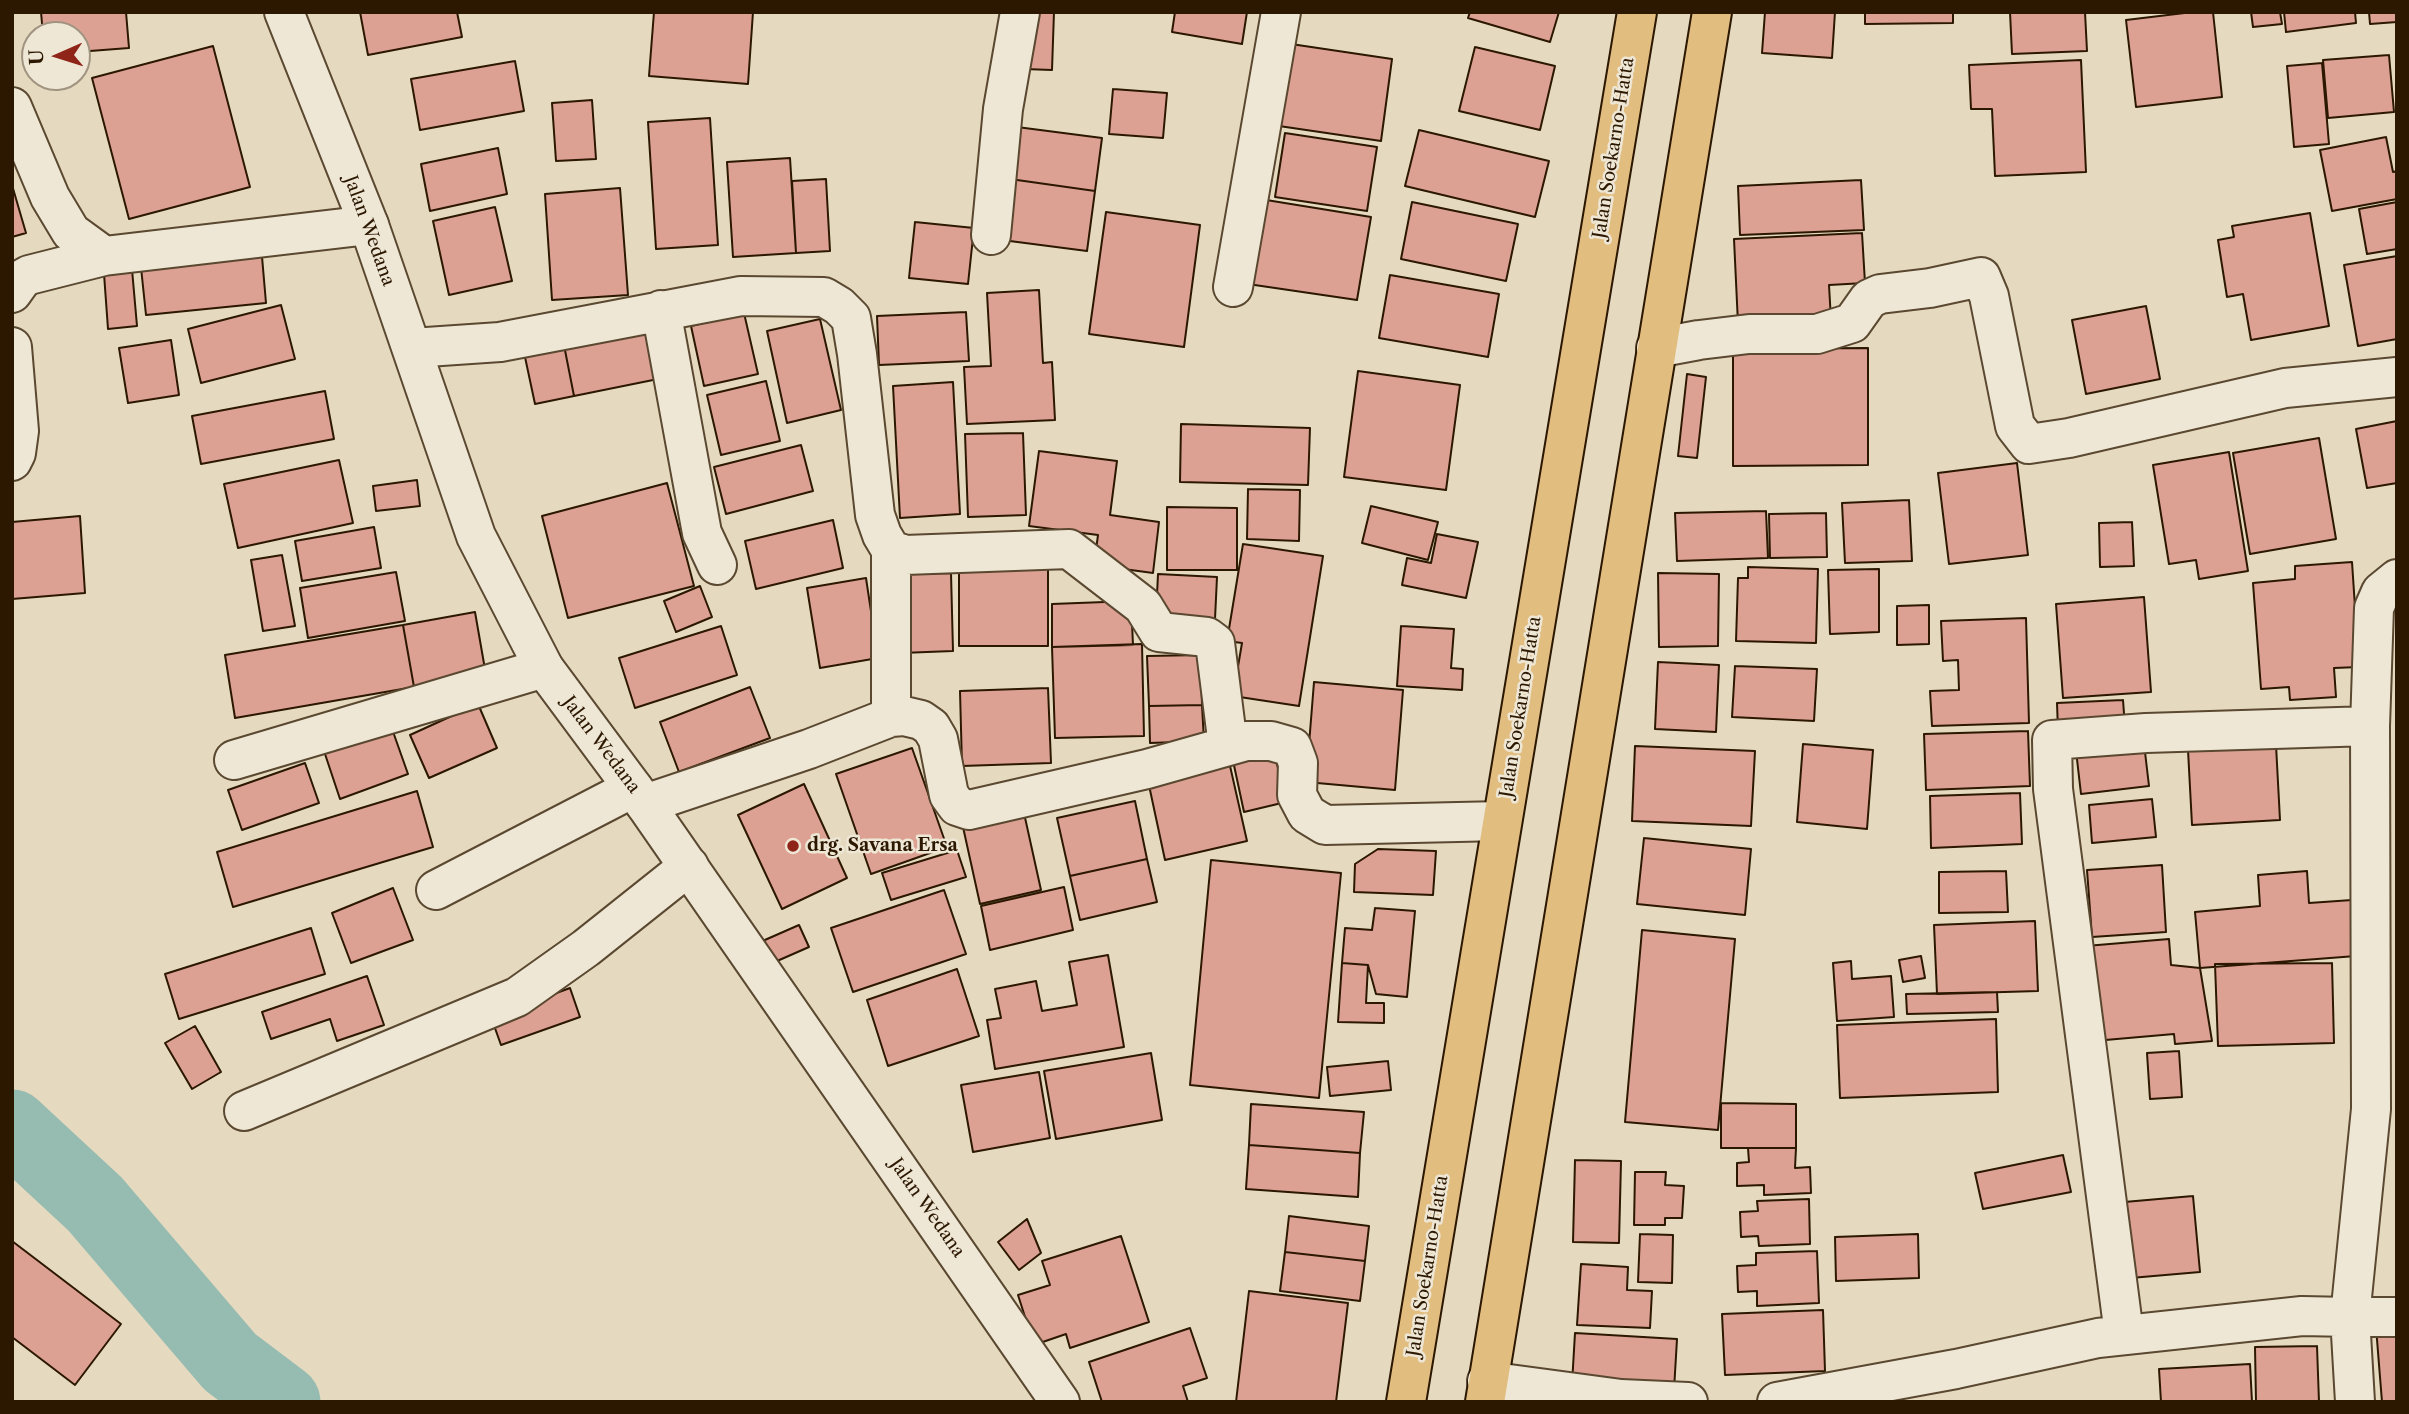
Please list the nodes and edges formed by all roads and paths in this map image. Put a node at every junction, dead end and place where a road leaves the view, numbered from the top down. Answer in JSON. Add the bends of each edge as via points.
{"nodes":[{"id":1,"x":285,"y":12,"type":"edge"},
{"id":2,"x":1020,"y":12,"type":"edge"},
{"id":3,"x":1281,"y":12,"type":"edge"},
{"id":4,"x":1637,"y":12,"type":"edge"},
{"id":5,"x":1712,"y":12,"type":"edge"},
{"id":6,"x":12,"y":107,"type":"edge"},
{"id":7,"x":369,"y":225,"type":"junction"},
{"id":8,"x":991,"y":235,"type":"dead end"},
{"id":9,"x":104,"y":256,"type":"junction"},
{"id":10,"x":1233,"y":287,"type":"dead end"},
{"id":11,"x":12,"y":293,"type":"edge"},
{"id":12,"x":661,"y":310,"type":"junction"},
{"id":13,"x":12,"y":347,"type":"edge"},
{"id":14,"x":412,"y":348,"type":"junction"},
{"id":15,"x":1656,"y":348,"type":"junction"},
{"id":16,"x":2397,"y":377,"type":"edge"},
{"id":17,"x":12,"y":461,"type":"edge"},
{"id":18,"x":891,"y":550,"type":"junction"},
{"id":19,"x":717,"y":565,"type":"dead end"},
{"id":20,"x":2397,"y":579,"type":"edge"},
{"id":21,"x":544,"y":668,"type":"junction"},
{"id":22,"x":891,"y":717,"type":"junction"},
{"id":23,"x":2370,"y":726,"type":"junction"},
{"id":24,"x":1228,"y":746,"type":"junction"},
{"id":25,"x":234,"y":760,"type":"dead end"},
{"id":26,"x":639,"y":796,"type":"junction"},
{"id":27,"x":1502,"y":821,"type":"junction"},
{"id":28,"x":689,"y":866,"type":"junction"},
{"id":29,"x":436,"y":890,"type":"dead end"},
{"id":30,"x":244,"y":1111,"type":"dead end"},
{"id":31,"x":2350,"y":1317,"type":"junction"},
{"id":32,"x":2397,"y":1317,"type":"edge"},
{"id":33,"x":2124,"y":1334,"type":"junction"},
{"id":34,"x":1486,"y":1391,"type":"edge"},
{"id":35,"x":1060,"y":1402,"type":"edge"},
{"id":36,"x":1406,"y":1402,"type":"edge"},
{"id":37,"x":1688,"y":1402,"type":"edge"},
{"id":38,"x":1777,"y":1402,"type":"edge"},
{"id":39,"x":2355,"y":1402,"type":"edge"}],
"edges":[{"from":1,"to":7,"type":"street","name":"Jalan Wedana"},
{"from":2,"to":8,"type":"street","via":[[1003,108]]},
{"from":3,"to":10,"type":"street"},
{"from":4,"to":27,"type":"highway","name":"Jalan Soekarno-Hatta"},
{"from":5,"to":15,"type":"highway"},
{"from":6,"to":9,"type":"street","via":[[50,197],[71,232]]},
{"from":7,"to":9,"type":"street"},
{"from":7,"to":14,"type":"street","name":"Jalan Wedana"},
{"from":9,"to":11,"type":"street","via":[[29,275]]},
{"from":12,"to":14,"type":"street","via":[[500,342]]},
{"from":12,"to":18,"type":"street","via":[[741,296],[824,297],[851,318],[875,515]]},
{"from":12,"to":19,"type":"street","via":[[702,533]]},
{"from":13,"to":17,"type":"street","via":[[19,431]]},
{"from":14,"to":21,"type":"street","name":"Jalan Wedana","via":[[476,536]]},
{"from":15,"to":16,"type":"street","via":[[1749,334],[1817,334],[1852,323],[1869,299],[1880,294],[1981,277],[1989,296],[2015,426],[2029,444],[2285,388]]},
{"from":15,"to":34,"type":"highway"},
{"from":18,"to":22,"type":"street"},
{"from":18,"to":24,"type":"street","via":[[905,555],[1069,550],[1143,607],[1159,632],[1207,637],[1214,643]]},
{"from":20,"to":23,"type":"street","via":[[2381,592],[2374,608]]},
{"from":21,"to":25,"type":"street"},
{"from":21,"to":26,"type":"street","name":"Jalan Wedana"},
{"from":22,"to":24,"type":"street","via":[[912,718],[931,727],[938,739],[949,795],[957,806],[969,810]]},
{"from":22,"to":26,"type":"street","via":[[809,750]]},
{"from":23,"to":31,"type":"street","via":[[2371,1109]]},
{"from":23,"to":33,"type":"street","via":[[2052,740],[2053,789]]},
{"from":24,"to":27,"type":"street","via":[[1271,741],[1292,747],[1298,763],[1297,795],[1307,814],[1325,825]]},
{"from":26,"to":28,"type":"street","name":"Jalan Wedana"},
{"from":26,"to":29,"type":"street"},
{"from":27,"to":36,"type":"highway","name":"Jalan Soekarno-Hatta"},
{"from":28,"to":30,"type":"street","via":[[517,997]]},
{"from":28,"to":35,"type":"street","name":"Jalan Wedana"},
{"from":31,"to":32,"type":"street"},
{"from":31,"to":33,"type":"street","via":[[2302,1316]]},
{"from":31,"to":39,"type":"street"},
{"from":33,"to":38,"type":"street"},
{"from":34,"to":37,"type":"street"}]}
